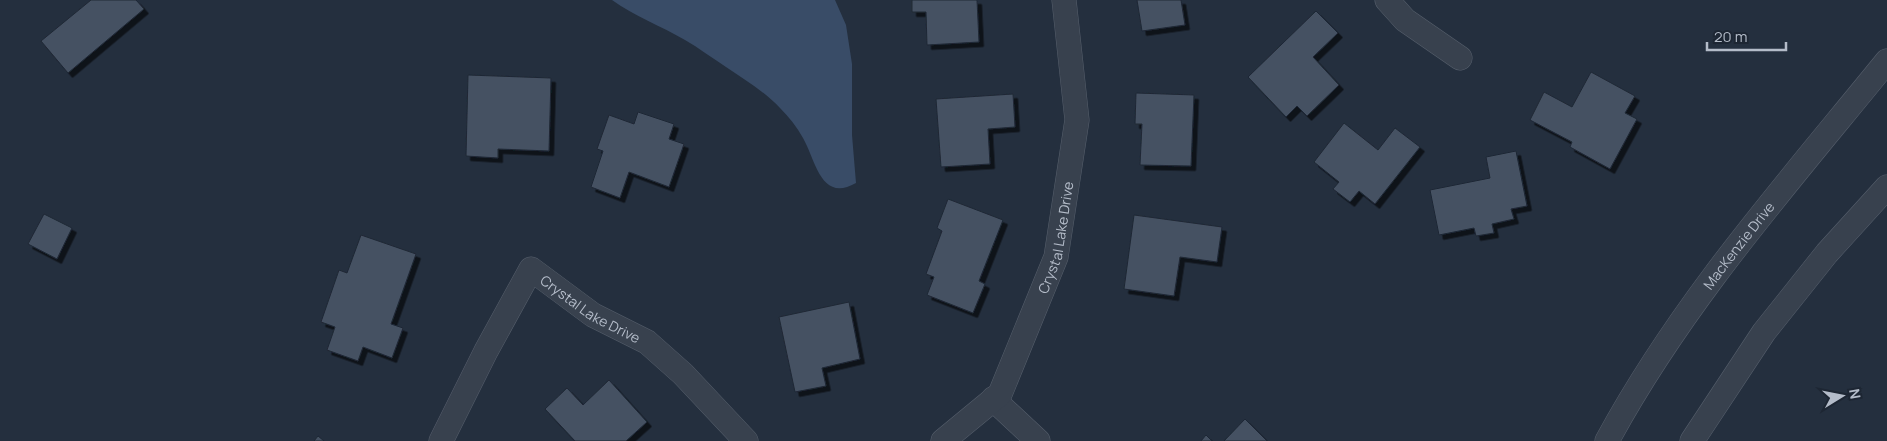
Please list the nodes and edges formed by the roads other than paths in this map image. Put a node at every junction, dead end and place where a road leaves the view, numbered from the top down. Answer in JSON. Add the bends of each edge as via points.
{"nodes":[{"id":1,"x":1064,"y":0,"type":"edge"},
{"id":2,"x":1387,"y":0,"type":"edge"},
{"id":3,"x":1460,"y":58,"type":"dead end"},
{"id":4,"x":1887,"y":61,"type":"edge"},
{"id":5,"x":1887,"y":187,"type":"edge"},
{"id":6,"x":993,"y":399,"type":"junction"},
{"id":7,"x":441,"y":441,"type":"edge"},
{"id":8,"x":746,"y":441,"type":"edge"},
{"id":9,"x":943,"y":441,"type":"edge"},
{"id":10,"x":1038,"y":441,"type":"edge"},
{"id":11,"x":1607,"y":441,"type":"edge"},
{"id":12,"x":1692,"y":441,"type":"edge"}],
"edges":[{"from":1,"to":6,"type":"street","name":"Crystal Lake Drive","via":[[1077,120],[1056,257],[1000,394]]},
{"from":2,"to":3,"type":"street","via":[[1405,20]]},
{"from":4,"to":11,"type":"street","name":"MacKenzie Drive","via":[[1672,332]]},
{"from":5,"to":12,"type":"street","via":[[1827,253],[1764,332]]},
{"from":6,"to":9,"type":"street","name":"Crystal Lake Drive"},
{"from":6,"to":10,"type":"street"},
{"from":7,"to":8,"type":"street","name":"Crystal Lake Drive","via":[[531,269],[593,315],[647,342],[683,374]]}]}
